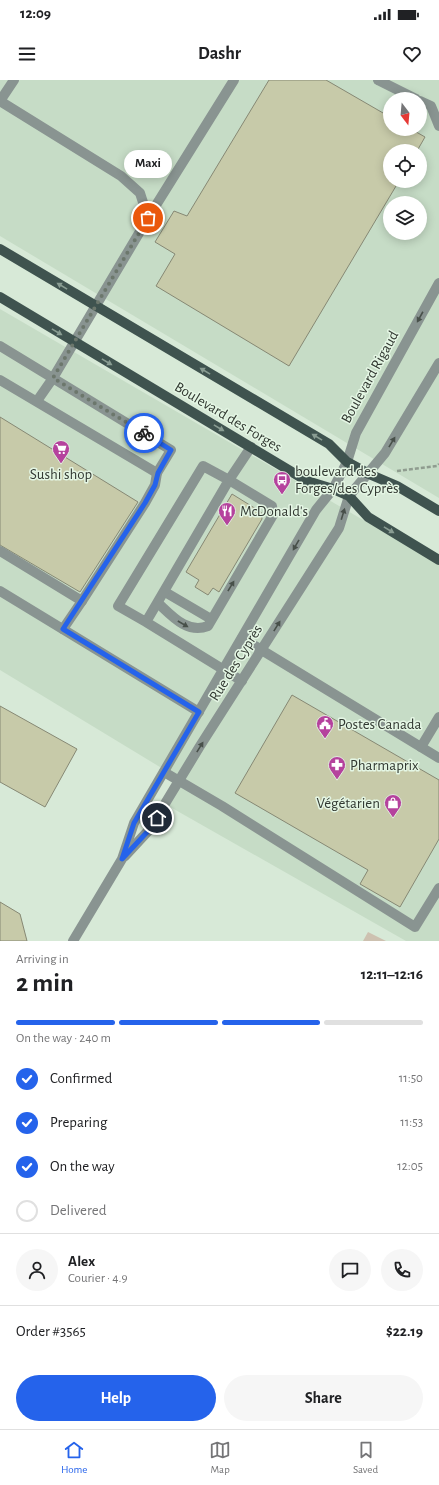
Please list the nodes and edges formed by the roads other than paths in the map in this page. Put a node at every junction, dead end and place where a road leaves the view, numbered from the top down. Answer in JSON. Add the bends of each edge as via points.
{"nodes":[{"id":1,"x":14,"y":80,"type":"edge"},
{"id":2,"x":234,"y":80,"type":"edge"},
{"id":3,"x":378,"y":80,"type":"edge"},
{"id":4,"x":402,"y":92,"type":"edge"},
{"id":5,"x":427,"y":104,"type":"edge"},
{"id":6,"x":439,"y":126,"type":"edge"},
{"id":7,"x":148,"y":218,"type":"junction"},
{"id":8,"x":0,"y":249,"type":"edge"},
{"id":9,"x":439,"y":283,"type":"edge"},
{"id":10,"x":0,"y":297,"type":"edge"},
{"id":11,"x":95,"y":306,"type":"junction"},
{"id":12,"x":74,"y":342,"type":"junction"},
{"id":13,"x":0,"y":346,"type":"edge"},
{"id":14,"x":439,"y":363,"type":"edge"},
{"id":15,"x":53,"y":378,"type":"junction"},
{"id":16,"x":0,"y":380,"type":"edge"},
{"id":17,"x":37,"y":401,"type":"junction"},
{"id":18,"x":251,"y":448,"type":"junction"},
{"id":19,"x":347,"y":462,"type":"junction"},
{"id":20,"x":158,"y":473,"type":"junction"},
{"id":21,"x":369,"y":474,"type":"junction"},
{"id":22,"x":229,"y":480,"type":"junction"},
{"id":23,"x":333,"y":489,"type":"junction"},
{"id":24,"x":349,"y":496,"type":"junction"},
{"id":25,"x":439,"y":511,"type":"edge"},
{"id":26,"x":0,"y":551,"type":"edge"},
{"id":27,"x":439,"y":560,"type":"edge"},
{"id":28,"x":0,"y":591,"type":"edge"},
{"id":29,"x":165,"y":592,"type":"junction"},
{"id":30,"x":82,"y":601,"type":"junction"},
{"id":31,"x":158,"y":603,"type":"junction"},
{"id":32,"x":211,"y":619,"type":"junction"},
{"id":33,"x":146,"y":622,"type":"junction"},
{"id":34,"x":63,"y":629,"type":"junction"},
{"id":35,"x":242,"y":638,"type":"junction"},
{"id":36,"x":262,"y":650,"type":"junction"},
{"id":37,"x":223,"y":670,"type":"junction"},
{"id":38,"x":242,"y":681,"type":"junction"},
{"id":39,"x":199,"y":712,"type":"junction"},
{"id":40,"x":439,"y":717,"type":"edge"},
{"id":41,"x":421,"y":747,"type":"junction"},
{"id":42,"x":439,"y":758,"type":"edge"},
{"id":43,"x":164,"y":772,"type":"junction"},
{"id":44,"x":180,"y":780,"type":"junction"},
{"id":45,"x":122,"y":859,"type":"junction"},
{"id":46,"x":439,"y":888,"type":"edge"},
{"id":47,"x":73,"y":941,"type":"edge"}],
"edges":[{"from":1,"to":7,"type":"street","via":[[0,101],[121,176],[140,193]]},
{"from":2,"to":7,"type":"street"},
{"from":3,"to":4,"type":"street"},
{"from":5,"to":6,"type":"street","via":[[431,106]]},
{"from":7,"to":11,"type":"street"},
{"from":11,"to":8,"type":"main road","name":"Boulevard des Forges","one_way":true},
{"from":9,"to":19,"type":"street","name":"Boulevard Rigaud","one_way":true,"via":[[356,433]]},
{"from":10,"to":12,"type":"main road","name":"Boulevard des Forges","one_way":true},
{"from":11,"to":12,"type":"street"},
{"from":19,"to":11,"type":"main road","name":"Boulevard des Forges","one_way":true,"via":[[329,444]]},
{"from":12,"to":15,"type":"street"},
{"from":12,"to":18,"type":"main road","name":"Boulevard des Forges","one_way":true},
{"from":13,"to":15,"type":"street"},
{"from":21,"to":14,"type":"street","one_way":true,"via":[[385,453]]},
{"from":15,"to":17,"type":"street"},
{"from":15,"to":20,"type":"street","via":[[171,450]]},
{"from":16,"to":17,"type":"street"},
{"from":17,"to":20,"type":"street"},
{"from":18,"to":22,"type":"street"},
{"from":18,"to":23,"type":"main road","name":"Boulevard des Forges","via":[[307,481]]},
{"from":19,"to":21,"type":"main road","name":"Boulevard des Forges"},
{"from":19,"to":23,"type":"street","name":"Boulevard Rigaud"},
{"from":20,"to":30,"type":"street","via":[[155,485],[145,503]]},
{"from":21,"to":24,"type":"street"},
{"from":21,"to":25,"type":"main road","name":"Boulevard des Forges","via":[[397,486]]},
{"from":22,"to":29,"type":"street"},
{"from":32,"to":22,"type":"street","one_way":true,"via":[[273,515],[272,506]]},
{"from":22,"to":33,"type":"street","via":[[204,466],[118,606]]},
{"from":23,"to":24,"type":"main road","name":"Boulevard des Forges"},
{"from":23,"to":35,"type":"street","name":"Rue des Cyprès","one_way":true,"via":[[316,510]]},
{"from":24,"to":27,"type":"main road","name":"Boulevard des Forges","one_way":true,"via":[[368,517]]},
{"from":36,"to":24,"type":"street","name":"Rue des Cyprès","one_way":true,"via":[[339,528]]},
{"from":26,"to":30,"type":"street"},
{"from":28,"to":34,"type":"street"},
{"from":29,"to":31,"type":"street"},
{"from":29,"to":32,"type":"street"},
{"from":30,"to":34,"type":"street"},
{"from":31,"to":32,"type":"street","one_way":true,"via":[[187,628],[201,629],[208,626]]},
{"from":31,"to":33,"type":"street"},
{"from":33,"to":37,"type":"street"},
{"from":34,"to":39,"type":"street"},
{"from":35,"to":36,"type":"street"},
{"from":35,"to":37,"type":"street","name":"Rue des Cyprès"},
{"from":36,"to":38,"type":"street","name":"Rue des Cyprès"},
{"from":36,"to":41,"type":"street"},
{"from":37,"to":38,"type":"street"},
{"from":37,"to":39,"type":"street","name":"Rue des Cyprès"},
{"from":44,"to":38,"type":"street","name":"Rue des Cyprès","one_way":true},
{"from":39,"to":43,"type":"street","name":"Rue des Cyprès"},
{"from":40,"to":41,"type":"street"},
{"from":41,"to":42,"type":"street"},
{"from":43,"to":44,"type":"street"},
{"from":43,"to":45,"type":"street","name":"Rue des Cyprès","via":[[134,823]]},
{"from":44,"to":45,"type":"street","name":"Rue des Cyprès","via":[[149,830]]},
{"from":44,"to":46,"type":"street","via":[[415,927]]},
{"from":45,"to":47,"type":"street","name":"Rue des Cyprès"}]}
